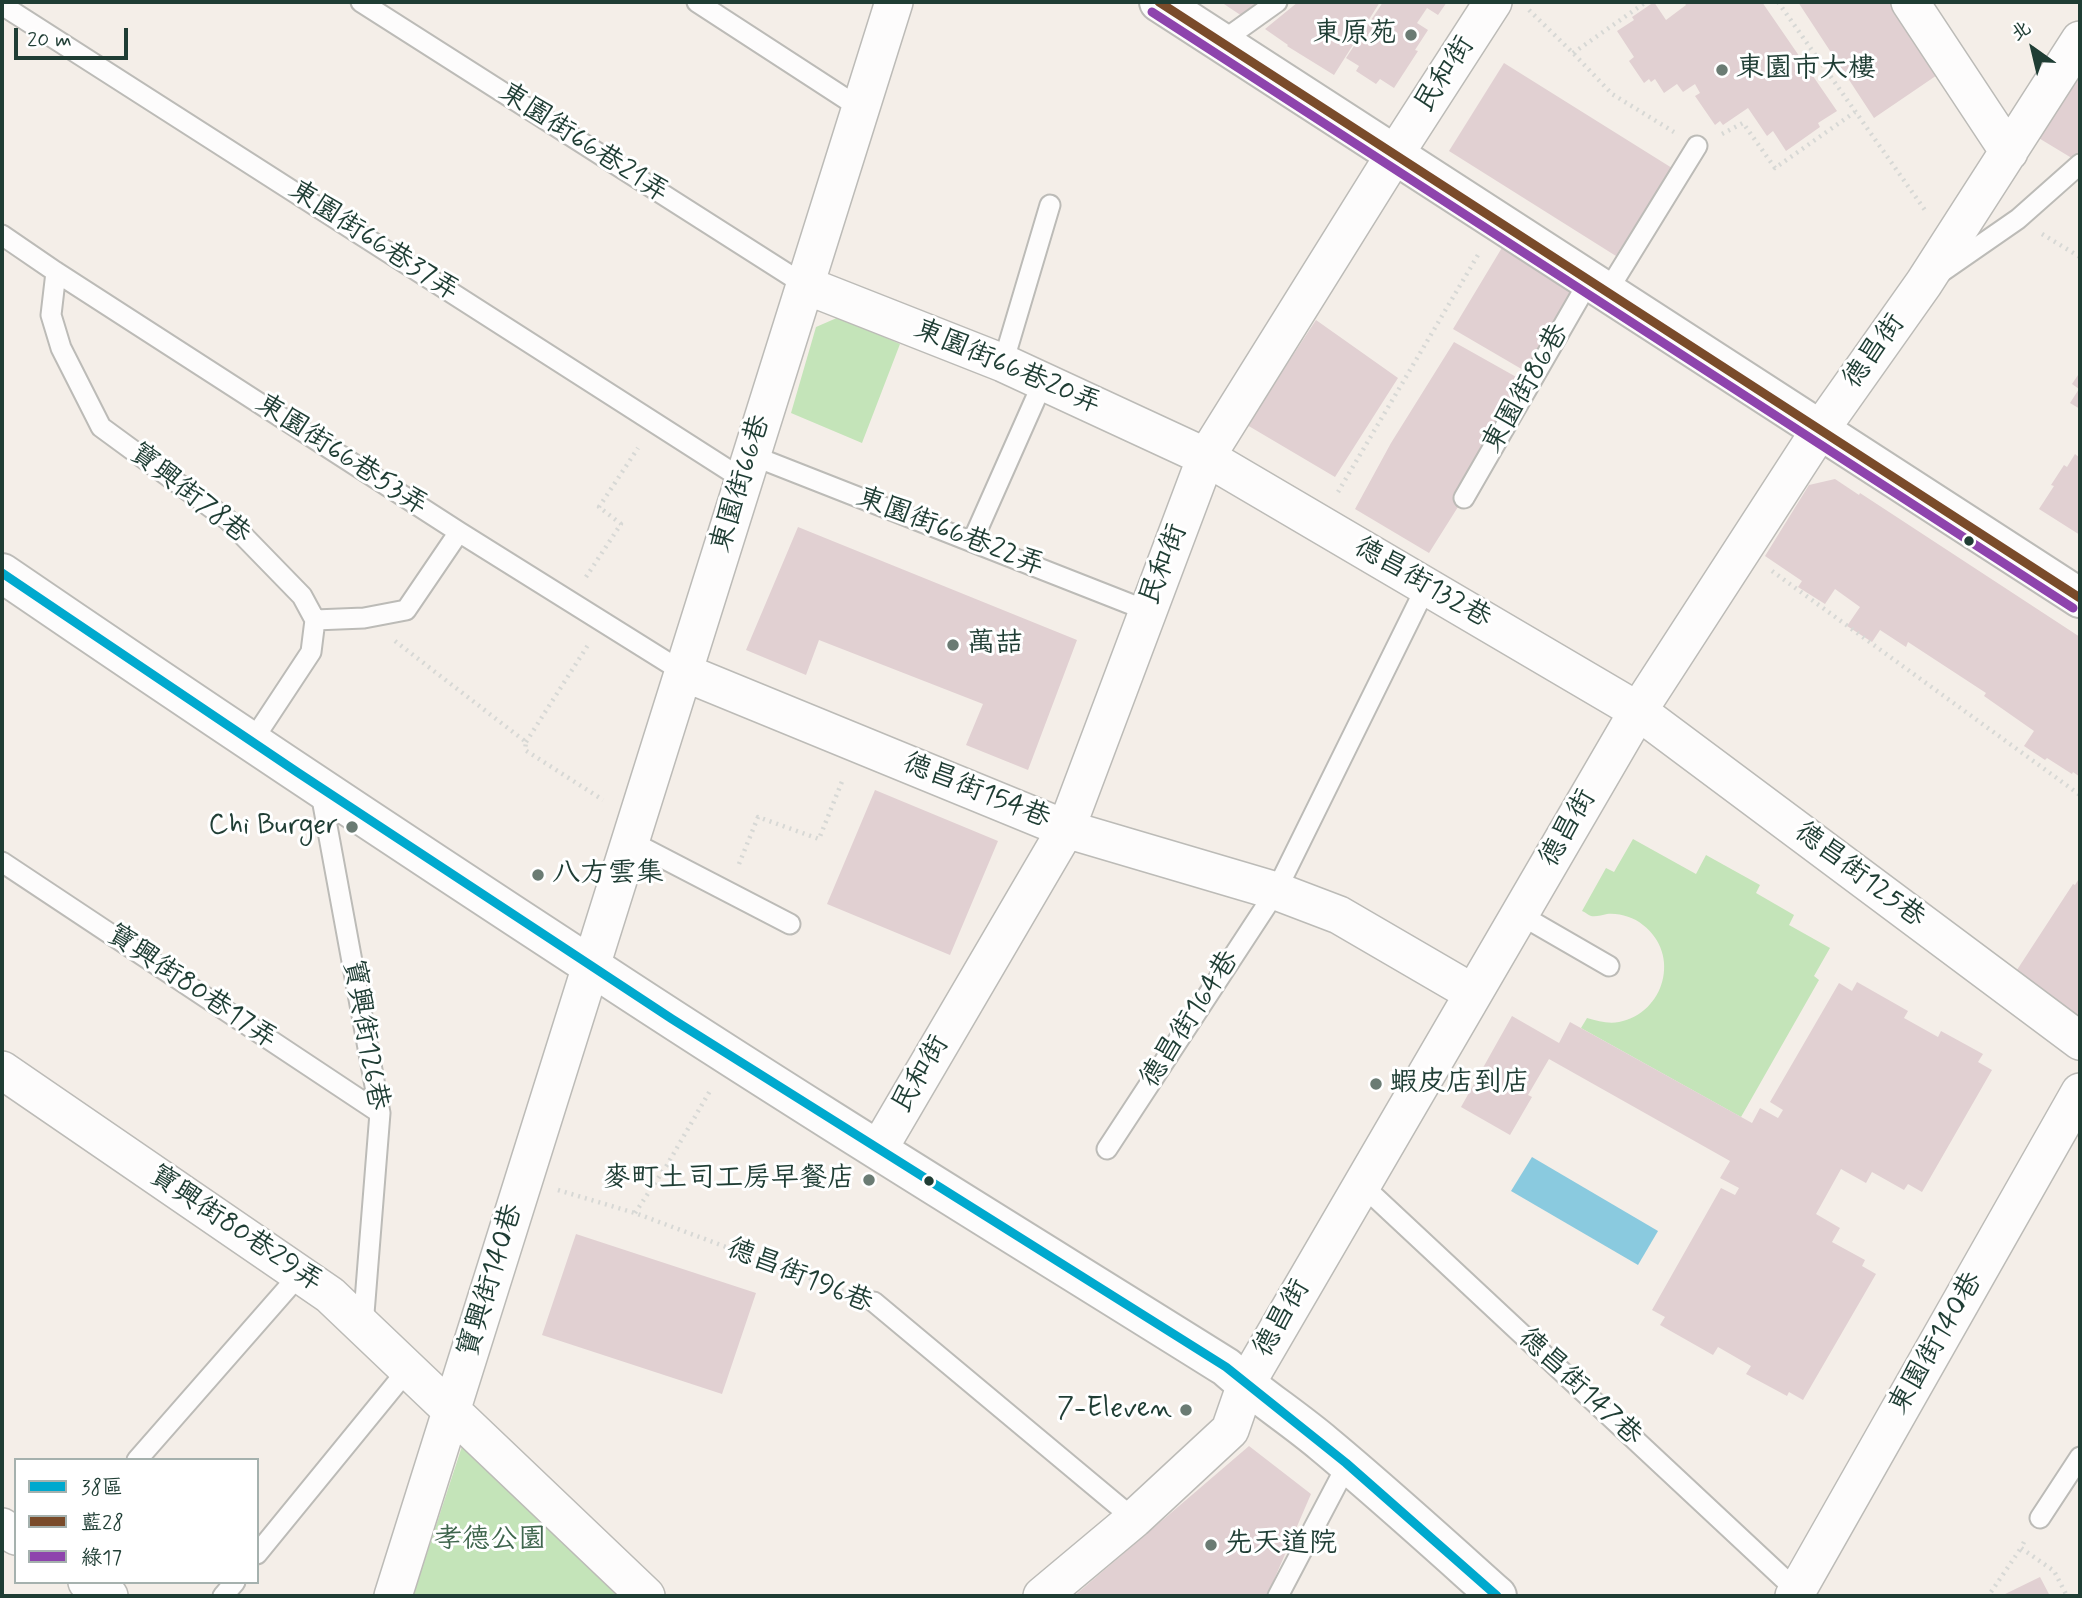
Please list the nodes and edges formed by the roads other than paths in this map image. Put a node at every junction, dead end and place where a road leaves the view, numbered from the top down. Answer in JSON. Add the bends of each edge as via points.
{"nodes":[{"id":1,"x":361,"y":2,"type":"edge"},
{"id":2,"x":697,"y":2,"type":"edge"},
{"id":3,"x":894,"y":2,"type":"edge"},
{"id":4,"x":1159,"y":2,"type":"edge"},
{"id":5,"x":1277,"y":2,"type":"edge"},
{"id":6,"x":1493,"y":2,"type":"edge"},
{"id":7,"x":1910,"y":2,"type":"edge"},
{"id":8,"x":2,"y":5,"type":"edge"},
{"id":9,"x":2080,"y":40,"type":"edge"},
{"id":10,"x":1221,"y":42,"type":"junction"},
{"id":11,"x":860,"y":108,"type":"junction"},
{"id":12,"x":1697,"y":146,"type":"road end"},
{"id":13,"x":2009,"y":152,"type":"junction"},
{"id":14,"x":1395,"y":154,"type":"junction"},
{"id":15,"x":2080,"y":164,"type":"edge"},
{"id":16,"x":1050,"y":205,"type":"dead end"},
{"id":17,"x":2,"y":235,"type":"edge"},
{"id":18,"x":56,"y":272,"type":"junction"},
{"id":19,"x":1924,"y":283,"type":"junction"},
{"id":20,"x":805,"y":285,"type":"junction"},
{"id":21,"x":1598,"y":286,"type":"junction"},
{"id":22,"x":1003,"y":363,"type":"junction"},
{"id":23,"x":1043,"y":382,"type":"junction"},
{"id":24,"x":1820,"y":430,"type":"junction"},
{"id":25,"x":1206,"y":457,"type":"junction"},
{"id":26,"x":747,"y":468,"type":"junction"},
{"id":27,"x":1464,"y":498,"type":"dead end"},
{"id":28,"x":459,"y":532,"type":"junction"},
{"id":29,"x":972,"y":542,"type":"junction"},
{"id":30,"x":2,"y":573,"type":"edge"},
{"id":31,"x":1426,"y":587,"type":"junction"},
{"id":32,"x":2080,"y":598,"type":"edge"},
{"id":33,"x":1148,"y":611,"type":"junction"},
{"id":34,"x":315,"y":620,"type":"junction"},
{"id":35,"x":683,"y":672,"type":"junction"},
{"id":36,"x":1638,"y":711,"type":"junction"},
{"id":37,"x":251,"y":743,"type":"junction"},
{"id":38,"x":320,"y":788,"type":"junction"},
{"id":39,"x":1066,"y":829,"type":"junction"},
{"id":40,"x":634,"y":831,"type":"junction"},
{"id":41,"x":2,"y":862,"type":"edge"},
{"id":42,"x":1276,"y":891,"type":"junction"},
{"id":43,"x":1519,"y":914,"type":"junction"},
{"id":44,"x":790,"y":923,"type":"dead end"},
{"id":45,"x":591,"y":966,"type":"junction"},
{"id":46,"x":1609,"y":966,"type":"dead end"},
{"id":47,"x":1474,"y":993,"type":"junction"},
{"id":48,"x":2080,"y":1041,"type":"edge"},
{"id":49,"x":2,"y":1070,"type":"edge"},
{"id":50,"x":2080,"y":1092,"type":"edge"},
{"id":51,"x":380,"y":1113,"type":"junction"},
{"id":52,"x":1107,"y":1149,"type":"dead end"},
{"id":53,"x":878,"y":1150,"type":"junction"},
{"id":54,"x":1362,"y":1185,"type":"junction"},
{"id":55,"x":300,"y":1274,"type":"junction"},
{"id":56,"x":874,"y":1302,"type":"road end"},
{"id":57,"x":363,"y":1326,"type":"junction"},
{"id":58,"x":409,"y":1368,"type":"junction"},
{"id":59,"x":1246,"y":1384,"type":"junction"},
{"id":60,"x":452,"y":1410,"type":"junction"},
{"id":61,"x":2080,"y":1457,"type":"edge"},
{"id":62,"x":139,"y":1458,"type":"edge"},
{"id":63,"x":1348,"y":1463,"type":"junction"},
{"id":64,"x":2040,"y":1518,"type":"road end"},
{"id":65,"x":1134,"y":1519,"type":"junction"},
{"id":66,"x":259,"y":1552,"type":"edge"},
{"id":67,"x":90,"y":1584,"type":"edge"},
{"id":68,"x":1795,"y":1594,"type":"edge"},
{"id":69,"x":109,"y":1596,"type":"edge"},
{"id":70,"x":393,"y":1596,"type":"edge"},
{"id":71,"x":646,"y":1596,"type":"edge"},
{"id":72,"x":1042,"y":1596,"type":"edge"},
{"id":73,"x":1278,"y":1596,"type":"edge"},
{"id":74,"x":1497,"y":1596,"type":"edge"}],
"edges":[{"from":1,"to":20,"type":"lane","name":"東園街66巷21弄"},
{"from":2,"to":11,"type":"lane"},
{"from":3,"to":11,"type":"street","name":"東園街66巷"},
{"from":4,"to":10,"type":"street"},
{"from":5,"to":10,"type":"lane"},
{"from":6,"to":14,"type":"street","name":"民和街"},
{"from":7,"to":13,"type":"street"},
{"from":8,"to":26,"type":"lane","name":"東園街66巷37弄","via":[[655,423]]},
{"from":9,"to":13,"type":"street","name":"德昌街"},
{"from":10,"to":14,"type":"street"},
{"from":11,"to":20,"type":"street","name":"東園街66巷"},
{"from":12,"to":21,"type":"lane","name":"東園街86巷"},
{"from":13,"to":19,"type":"street","name":"德昌街"},
{"from":14,"to":21,"type":"street"},
{"from":14,"to":25,"type":"street","name":"民和街"},
{"from":15,"to":19,"type":"lane","via":[[2018,219]]},
{"from":16,"to":22,"type":"lane"},
{"from":17,"to":18,"type":"lane","name":"東園街66巷53弄"},
{"from":18,"to":28,"type":"lane","name":"東園街66巷53弄"},
{"from":18,"to":34,"type":"lane","name":"寶興街78巷","via":[[51,315],[61,348],[101,427],[228,520],[302,596]]},
{"from":19,"to":24,"type":"street","name":"德昌街"},
{"from":20,"to":22,"type":"street","name":"東園街66巷20弄"},
{"from":20,"to":26,"type":"street","name":"東園街66巷"},
{"from":21,"to":24,"type":"street"},
{"from":21,"to":27,"type":"lane","name":"東園街86巷"},
{"from":22,"to":23,"type":"street","name":"東園街66巷20弄"},
{"from":23,"to":25,"type":"street","name":"東園街66巷20弄"},
{"from":23,"to":29,"type":"lane"},
{"from":24,"to":32,"type":"street"},
{"from":24,"to":36,"type":"street","name":"德昌街"},
{"from":25,"to":31,"type":"street","name":"德昌街132巷"},
{"from":25,"to":33,"type":"street","name":"民和街"},
{"from":26,"to":29,"type":"lane","name":"東園街66巷22弄"},
{"from":26,"to":35,"type":"street","name":"東園街66巷"},
{"from":28,"to":34,"type":"lane","via":[[406,610]]},
{"from":28,"to":35,"type":"lane","name":"東園街66巷53弄"},
{"from":29,"to":33,"type":"lane","name":"東園街66巷22弄"},
{"from":30,"to":37,"type":"street"},
{"from":31,"to":36,"type":"street","name":"德昌街132巷"},
{"from":31,"to":42,"type":"lane"},
{"from":33,"to":39,"type":"street","name":"民和街"},
{"from":34,"to":37,"type":"lane","via":[[311,652]]},
{"from":35,"to":39,"type":"street","name":"德昌街154巷"},
{"from":35,"to":40,"type":"street","name":"東園街66巷"},
{"from":36,"to":43,"type":"street","name":"德昌街"},
{"from":36,"to":48,"type":"street","name":"德昌街125巷"},
{"from":37,"to":38,"type":"street"},
{"from":38,"to":45,"type":"street"},
{"from":38,"to":51,"type":"lane","name":"寶興街126巷"},
{"from":39,"to":42,"type":"street","name":"德昌街154巷"},
{"from":39,"to":53,"type":"street","name":"民和街"},
{"from":40,"to":44,"type":"lane","via":[[728,891]]},
{"from":40,"to":45,"type":"street","name":"東園街66巷"},
{"from":41,"to":51,"type":"lane","name":"寶興街80巷17弄"},
{"from":42,"to":47,"type":"street","name":"德昌街154巷","via":[[1339,915]]},
{"from":42,"to":52,"type":"lane","name":"德昌街164巷"},
{"from":43,"to":46,"type":"lane"},
{"from":43,"to":47,"type":"street","name":"德昌街"},
{"from":45,"to":53,"type":"street"},
{"from":45,"to":60,"type":"street","name":"寶興街140巷"},
{"from":47,"to":54,"type":"street","name":"德昌街"},
{"from":49,"to":55,"type":"street","name":"寶興街80巷29弄"},
{"from":50,"to":68,"type":"street","name":"東園街140巷"},
{"from":51,"to":57,"type":"lane","name":"寶興街126巷"},
{"from":53,"to":59,"type":"street","via":[[1226,1367]]},
{"from":54,"to":59,"type":"street","name":"德昌街"},
{"from":54,"to":68,"type":"lane","name":"德昌街147巷"},
{"from":55,"to":57,"type":"street","name":"寶興街80巷29弄"},
{"from":55,"to":62,"type":"lane"},
{"from":56,"to":65,"type":"lane","name":"德昌街196巷"},
{"from":57,"to":58,"type":"street","name":"寶興街80巷29弄"},
{"from":58,"to":60,"type":"street","name":"寶興街80巷29弄"},
{"from":58,"to":66,"type":"lane"},
{"from":59,"to":63,"type":"street"},
{"from":59,"to":65,"type":"street","name":"德昌街","via":[[1230,1430]]},
{"from":60,"to":70,"type":"street","name":"寶興街140巷"},
{"from":60,"to":71,"type":"street","name":"寶興街80巷29弄"},
{"from":61,"to":64,"type":"lane"},
{"from":63,"to":73,"type":"lane"},
{"from":63,"to":74,"type":"street"},
{"from":65,"to":72,"type":"street","name":"德昌街"},
{"from":67,"to":69,"type":"street"}]}
